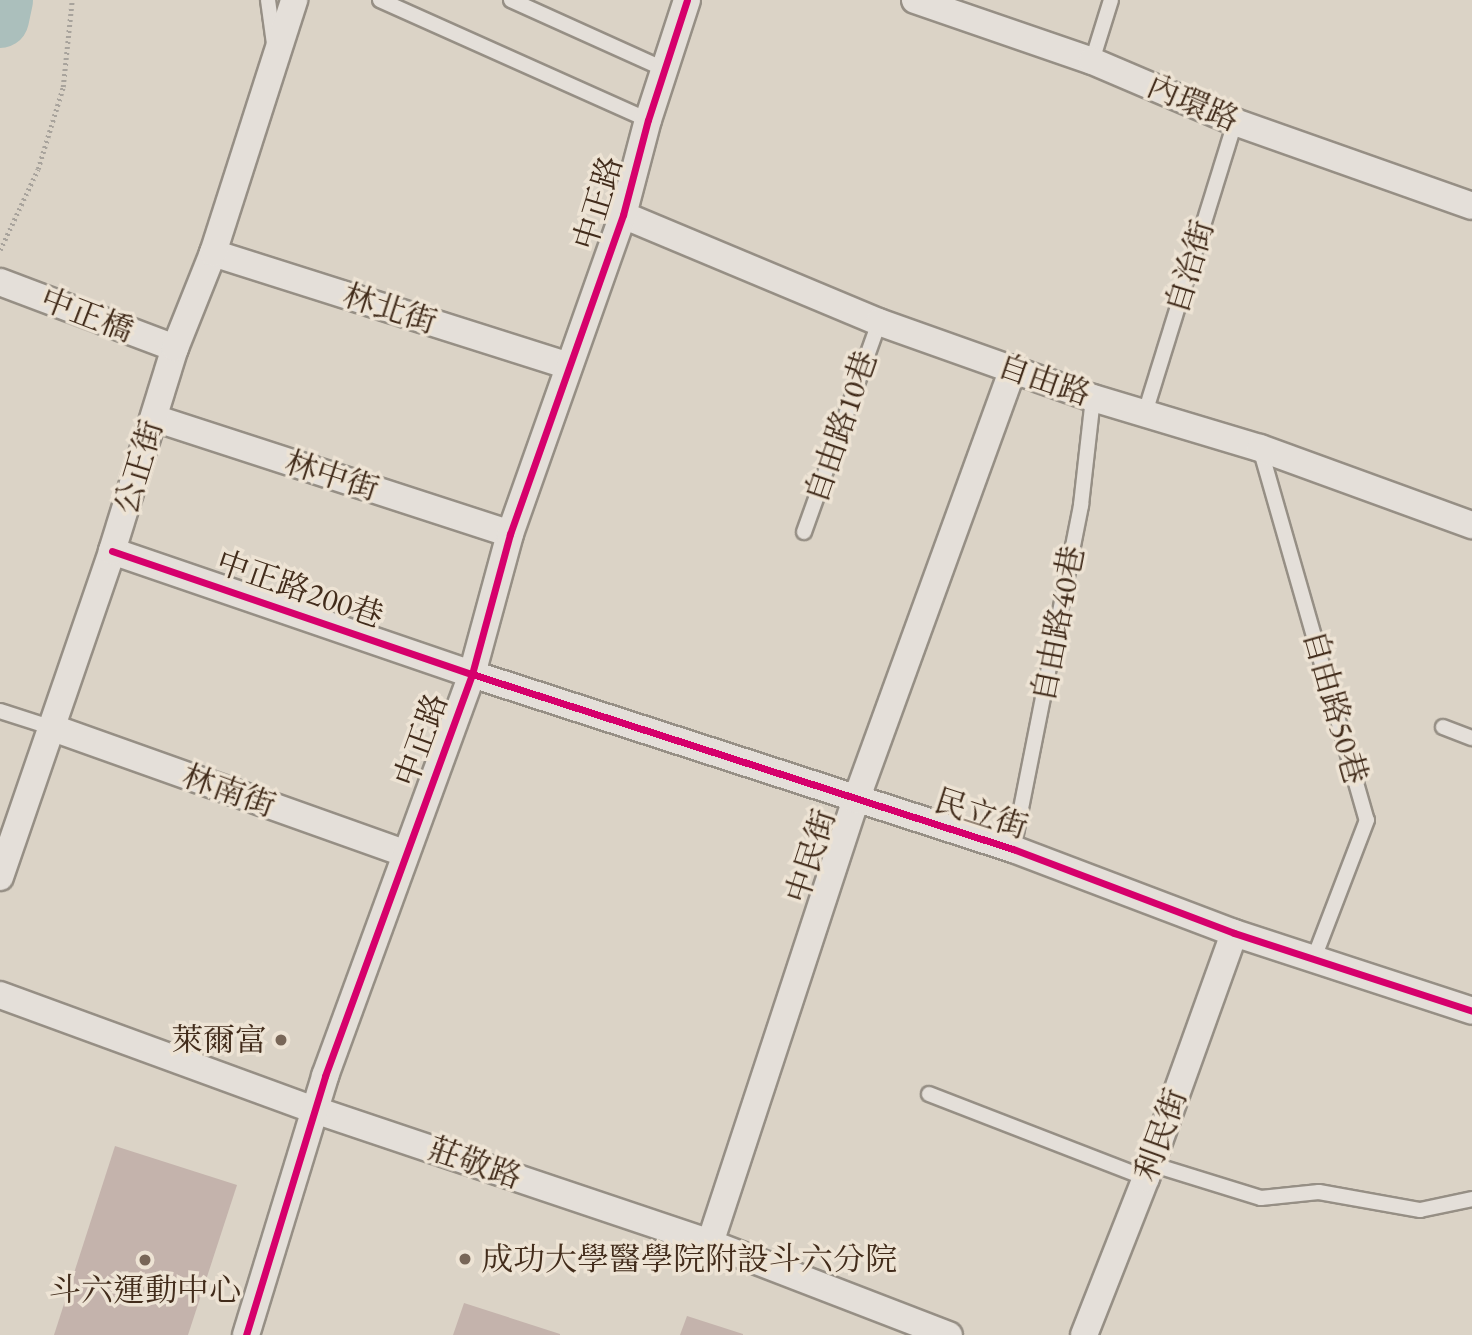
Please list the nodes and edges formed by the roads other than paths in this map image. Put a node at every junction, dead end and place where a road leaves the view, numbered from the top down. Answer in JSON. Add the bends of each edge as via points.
{"nodes":[{"id":1,"x":268,"y":0,"type":"edge"},
{"id":2,"x":294,"y":0,"type":"edge"},
{"id":3,"x":380,"y":0,"type":"edge"},
{"id":4,"x":511,"y":0,"type":"edge"},
{"id":5,"x":687,"y":0,"type":"edge"},
{"id":6,"x":915,"y":0,"type":"edge"},
{"id":7,"x":1111,"y":0,"type":"edge"},
{"id":8,"x":276,"y":57,"type":"junction"},
{"id":9,"x":1092,"y":61,"type":"junction"},
{"id":10,"x":664,"y":69,"type":"junction"},
{"id":11,"x":648,"y":120,"type":"junction"},
{"id":12,"x":1235,"y":122,"type":"junction"},
{"id":13,"x":1472,"y":206,"type":"edge"},
{"id":14,"x":623,"y":215,"type":"junction"},
{"id":15,"x":213,"y":253,"type":"junction"},
{"id":16,"x":0,"y":282,"type":"edge"},
{"id":17,"x":878,"y":322,"type":"junction"},
{"id":18,"x":175,"y":348,"type":"junction"},
{"id":19,"x":567,"y":365,"type":"junction"},
{"id":20,"x":1013,"y":369,"type":"junction"},
{"id":21,"x":1093,"y":398,"type":"junction"},
{"id":22,"x":1145,"y":413,"type":"junction"},
{"id":23,"x":154,"y":418,"type":"junction"},
{"id":24,"x":1260,"y":449,"type":"junction"},
{"id":25,"x":1472,"y":525,"type":"edge"},
{"id":26,"x":804,"y":532,"type":"dead end"},
{"id":27,"x":510,"y":534,"type":"junction"},
{"id":28,"x":112,"y":551,"type":"junction"},
{"id":29,"x":472,"y":674,"type":"junction"},
{"id":30,"x":0,"y":710,"type":"edge"},
{"id":31,"x":1443,"y":727,"type":"dead end"},
{"id":32,"x":53,"y":728,"type":"junction"},
{"id":33,"x":1472,"y":738,"type":"edge"},
{"id":34,"x":856,"y":800,"type":"junction"},
{"id":35,"x":1013,"y":849,"type":"junction"},
{"id":36,"x":405,"y":853,"type":"junction"},
{"id":37,"x":0,"y":877,"type":"edge"},
{"id":38,"x":1234,"y":933,"type":"junction"},
{"id":39,"x":1313,"y":961,"type":"junction"},
{"id":40,"x":0,"y":995,"type":"edge"},
{"id":41,"x":1472,"y":1011,"type":"edge"},
{"id":42,"x":929,"y":1094,"type":"dead end"},
{"id":43,"x":315,"y":1110,"type":"junction"},
{"id":44,"x":1149,"y":1171,"type":"junction"},
{"id":45,"x":1472,"y":1199,"type":"edge"},
{"id":46,"x":710,"y":1243,"type":"junction"},
{"id":47,"x":246,"y":1335,"type":"edge"},
{"id":48,"x":949,"y":1335,"type":"edge"},
{"id":49,"x":1084,"y":1335,"type":"edge"}],
"edges":[{"from":1,"to":8,"type":"lane","name":"公正街"},
{"from":2,"to":8,"type":"street","name":"公正街"},
{"from":3,"to":11,"type":"lane"},
{"from":4,"to":10,"type":"lane"},
{"from":5,"to":10,"type":"street","name":"中正路"},
{"from":6,"to":9,"type":"street","name":"內環路"},
{"from":7,"to":9,"type":"lane"},
{"from":8,"to":15,"type":"street","name":"公正街"},
{"from":9,"to":12,"type":"street","name":"內環路"},
{"from":10,"to":11,"type":"street","name":"中正路"},
{"from":11,"to":14,"type":"street","name":"中正路"},
{"from":12,"to":13,"type":"street","name":"內環路"},
{"from":12,"to":22,"type":"lane","name":"自治街"},
{"from":14,"to":17,"type":"street","name":"自由路"},
{"from":14,"to":19,"type":"street","name":"中正路"},
{"from":15,"to":18,"type":"street","name":"公正街"},
{"from":15,"to":19,"type":"street","name":"林北街"},
{"from":16,"to":18,"type":"street","name":"中正橋"},
{"from":17,"to":20,"type":"street","name":"自由路"},
{"from":17,"to":26,"type":"lane","name":"自由路10巷"},
{"from":18,"to":23,"type":"street","name":"公正街"},
{"from":19,"to":27,"type":"street","name":"中正路"},
{"from":20,"to":21,"type":"street","name":"自由路"},
{"from":20,"to":34,"type":"street","name":"中民街"},
{"from":21,"to":22,"type":"street","name":"自由路"},
{"from":21,"to":35,"type":"lane","name":"自由路40巷","via":[[1081,505]]},
{"from":22,"to":24,"type":"street","name":"自由路"},
{"from":23,"to":27,"type":"street","name":"林中街"},
{"from":23,"to":28,"type":"street","name":"公正街"},
{"from":24,"to":25,"type":"street","name":"自由路"},
{"from":24,"to":39,"type":"lane","name":"自由路50巷","via":[[1367,820]]},
{"from":27,"to":29,"type":"street","name":"中正路"},
{"from":28,"to":29,"type":"street","name":"中正路200巷"},
{"from":28,"to":32,"type":"street","name":"公正街"},
{"from":29,"to":34,"type":"street","name":"民立街"},
{"from":29,"to":36,"type":"street","name":"中正路"},
{"from":30,"to":32,"type":"lane"},
{"from":31,"to":33,"type":"lane"},
{"from":32,"to":36,"type":"street","name":"林南街"},
{"from":32,"to":37,"type":"street","name":"公正街"},
{"from":34,"to":35,"type":"street","name":"民立街"},
{"from":34,"to":46,"type":"street","name":"中民街"},
{"from":35,"to":38,"type":"street","name":"民立街"},
{"from":36,"to":43,"type":"street","name":"中正路"},
{"from":38,"to":39,"type":"street","name":"民立街"},
{"from":38,"to":44,"type":"street","name":"利民街"},
{"from":39,"to":41,"type":"street","name":"民立街"},
{"from":40,"to":43,"type":"street","name":"莊敬路"},
{"from":42,"to":44,"type":"lane"},
{"from":43,"to":46,"type":"street","name":"莊敬路"},
{"from":43,"to":47,"type":"street","name":"中正路"},
{"from":44,"to":45,"type":"lane","via":[[1261,1198],[1319,1192],[1420,1210]]},
{"from":44,"to":49,"type":"street","name":"利民街"},
{"from":46,"to":48,"type":"street","name":"莊敬路"}]}
